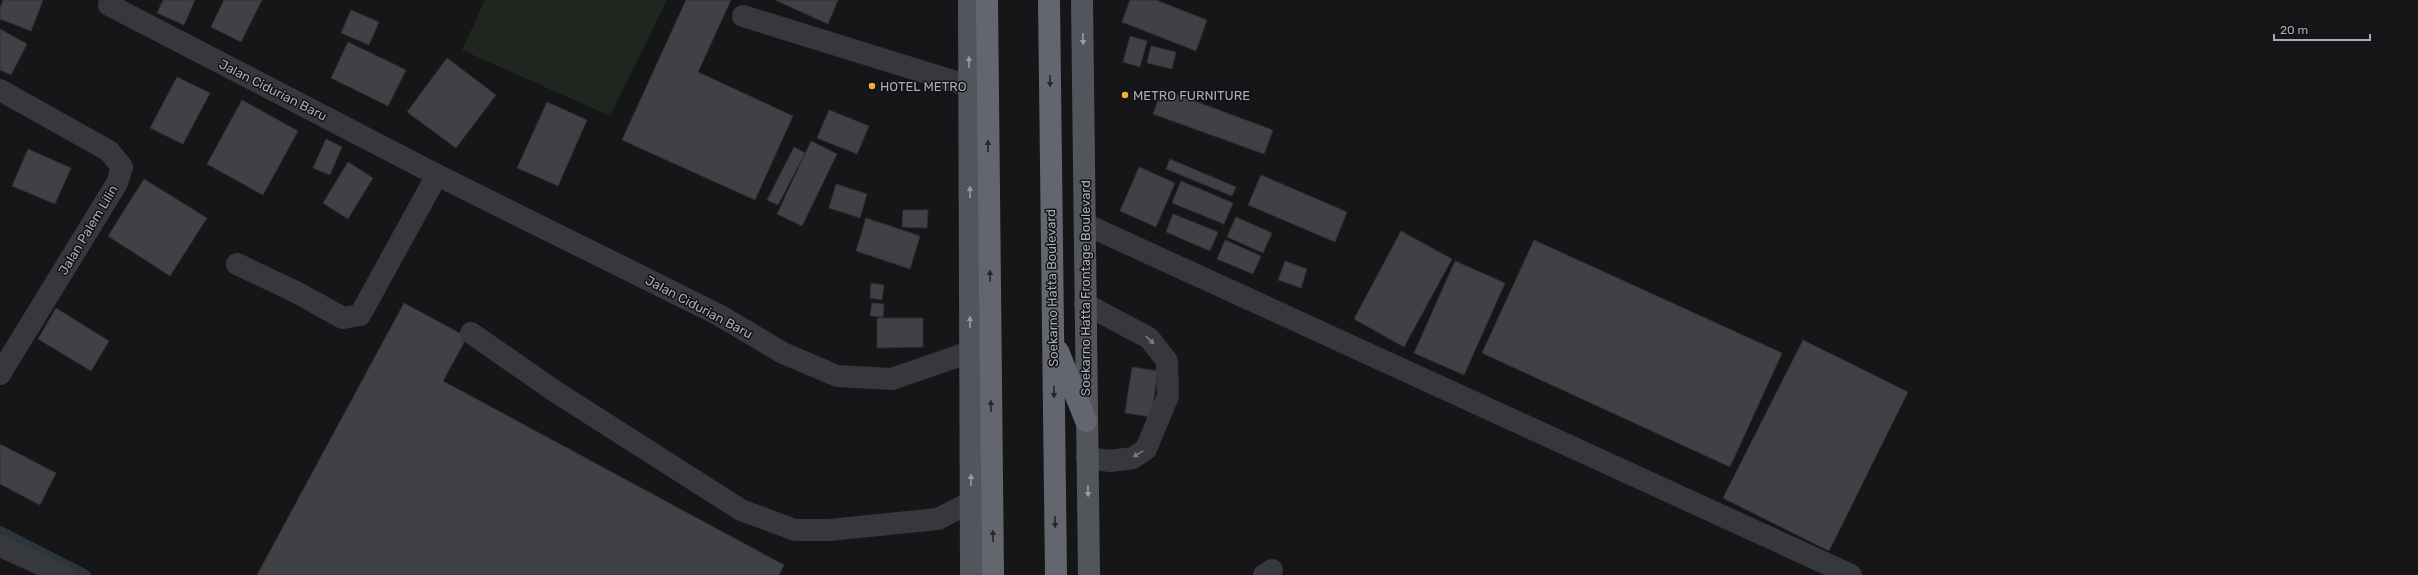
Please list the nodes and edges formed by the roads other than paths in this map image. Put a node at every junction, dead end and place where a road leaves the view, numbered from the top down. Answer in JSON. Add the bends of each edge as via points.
{"nodes":[{"id":1,"x":969,"y":0,"type":"edge"},
{"id":2,"x":987,"y":0,"type":"edge"},
{"id":3,"x":1049,"y":0,"type":"edge"},
{"id":4,"x":1082,"y":0,"type":"edge"},
{"id":5,"x":109,"y":5,"type":"dead end"},
{"id":6,"x":743,"y":16,"type":"dead end"},
{"id":7,"x":969,"y":86,"type":"junction"},
{"id":8,"x":0,"y":90,"type":"edge"},
{"id":9,"x":437,"y":175,"type":"junction"},
{"id":10,"x":1085,"y":224,"type":"junction"},
{"id":11,"x":238,"y":264,"type":"dead end"},
{"id":12,"x":1085,"y":304,"type":"junction"},
{"id":13,"x":471,"y":334,"type":"dead end"},
{"id":14,"x":1053,"y":339,"type":"junction"},
{"id":15,"x":970,"y":352,"type":"junction"},
{"id":16,"x":0,"y":374,"type":"edge"},
{"id":17,"x":1086,"y":421,"type":"junction"},
{"id":18,"x":1087,"y":458,"type":"junction"},
{"id":19,"x":971,"y":502,"type":"junction"},
{"id":20,"x":0,"y":546,"type":"edge"},
{"id":21,"x":64,"y":575,"type":"edge"},
{"id":22,"x":971,"y":575,"type":"edge"},
{"id":23,"x":993,"y":575,"type":"edge"},
{"id":24,"x":1056,"y":575,"type":"edge"},
{"id":25,"x":1088,"y":575,"type":"edge"},
{"id":26,"x":1851,"y":575,"type":"edge"}],
"edges":[{"from":7,"to":1,"type":"main road","one_way":true},
{"from":23,"to":2,"type":"highway","one_way":true},
{"from":3,"to":14,"type":"highway","name":"Soekarno Hatta Boulevard","one_way":true},
{"from":4,"to":10,"type":"main road","name":"Soekarno Hatta Frontage Boulevard","one_way":true},
{"from":5,"to":9,"type":"street","name":"Jalan Cidurian Baru"},
{"from":6,"to":7,"type":"street"},
{"from":15,"to":7,"type":"main road","one_way":true},
{"from":8,"to":16,"type":"street","name":"Jalan Palem Lilin","via":[[110,151],[122,167],[118,183]]},
{"from":9,"to":11,"type":"street","via":[[360,315],[343,318]]},
{"from":9,"to":15,"type":"street","name":"Jalan Cidurian Baru","via":[[719,315],[783,353],[837,376],[892,380]]},
{"from":10,"to":12,"type":"main road","name":"Soekarno Hatta Frontage Boulevard"},
{"from":10,"to":26,"type":"street"},
{"from":12,"to":17,"type":"main road","name":"Soekarno Hatta Frontage Boulevard"},
{"from":12,"to":18,"type":"street","one_way":true,"via":[[1149,338],[1167,361],[1168,396],[1146,449],[1133,458]]},
{"from":13,"to":19,"type":"street","via":[[556,392],[741,510],[794,530],[829,530],[938,520]]},
{"from":14,"to":17,"type":"highway"},
{"from":14,"to":24,"type":"highway","name":"Soekarno Hatta Boulevard","one_way":true},
{"from":19,"to":15,"type":"main road","one_way":true},
{"from":17,"to":18,"type":"main road","name":"Soekarno Hatta Frontage Boulevard"},
{"from":18,"to":25,"type":"main road","name":"Soekarno Hatta Frontage Boulevard","one_way":true},
{"from":19,"to":22,"type":"main road"},
{"from":20,"to":21,"type":"street"}]}
